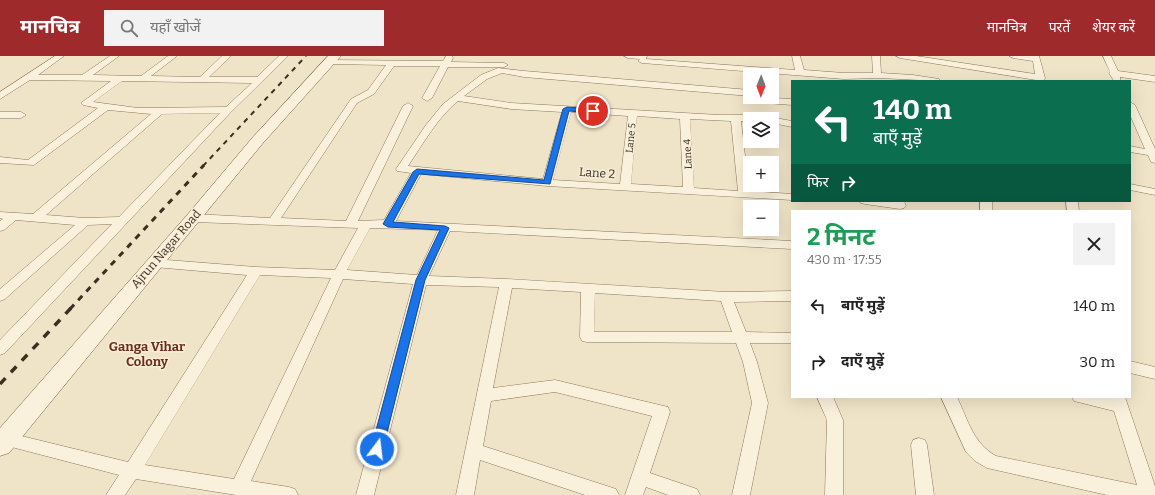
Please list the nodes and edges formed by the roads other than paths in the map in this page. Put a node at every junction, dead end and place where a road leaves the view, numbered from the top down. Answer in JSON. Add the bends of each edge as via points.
{"nodes":[{"id":1,"x":60,"y":56,"type":"edge"},
{"id":2,"x":115,"y":56,"type":"edge"},
{"id":3,"x":173,"y":56,"type":"edge"},
{"id":4,"x":228,"y":56,"type":"edge"},
{"id":5,"x":284,"y":56,"type":"edge"},
{"id":6,"x":507,"y":56,"type":"edge"},
{"id":7,"x":628,"y":56,"type":"edge"},
{"id":8,"x":796,"y":56,"type":"edge"},
{"id":9,"x":876,"y":56,"type":"edge"},
{"id":10,"x":900,"y":56,"type":"edge"},
{"id":11,"x":1013,"y":56,"type":"edge"},
{"id":12,"x":1107,"y":56,"type":"edge"},
{"id":13,"x":1036,"y":58,"type":"edge"},
{"id":14,"x":332,"y":59,"type":"edge"},
{"id":15,"x":448,"y":60,"type":"edge"},
{"id":16,"x":391,"y":64,"type":"junction"},
{"id":17,"x":502,"y":67,"type":"junction"},
{"id":18,"x":643,"y":67,"type":"edge"},
{"id":19,"x":743,"y":69,"type":"edge"},
{"id":20,"x":779,"y":71,"type":"edge"},
{"id":21,"x":800,"y":72,"type":"junction"},
{"id":22,"x":1113,"y":73,"type":"junction"},
{"id":23,"x":877,"y":74,"type":"junction"},
{"id":24,"x":28,"y":77,"type":"junction"},
{"id":25,"x":84,"y":78,"type":"junction"},
{"id":26,"x":844,"y":78,"type":"edge"},
{"id":27,"x":900,"y":78,"type":"edge"},
{"id":28,"x":119,"y":79,"type":"junction"},
{"id":29,"x":142,"y":79,"type":"junction"},
{"id":30,"x":202,"y":79,"type":"junction"},
{"id":31,"x":1155,"y":79,"type":"edge"},
{"id":32,"x":258,"y":80,"type":"junction"},
{"id":33,"x":924,"y":80,"type":"edge"},
{"id":34,"x":1040,"y":80,"type":"edge"},
{"id":35,"x":1117,"y":80,"type":"edge"},
{"id":36,"x":0,"y":89,"type":"edge"},
{"id":37,"x":10,"y":89,"type":"junction"},
{"id":38,"x":743,"y":93,"type":"edge"},
{"id":39,"x":0,"y":96,"type":"edge"},
{"id":40,"x":428,"y":98,"type":"dead end"},
{"id":41,"x":457,"y":98,"type":"junction"},
{"id":42,"x":779,"y":100,"type":"edge"},
{"id":43,"x":791,"y":102,"type":"edge"},
{"id":44,"x":408,"y":106,"type":"dead end"},
{"id":45,"x":1131,"y":107,"type":"edge"},
{"id":46,"x":105,"y":108,"type":"junction"},
{"id":47,"x":567,"y":109,"type":"junction"},
{"id":48,"x":228,"y":110,"type":"junction"},
{"id":49,"x":160,"y":111,"type":"junction"},
{"id":50,"x":633,"y":113,"type":"junction"},
{"id":51,"x":0,"y":115,"type":"edge"},
{"id":52,"x":21,"y":115,"type":"dead end"},
{"id":53,"x":685,"y":116,"type":"junction"},
{"id":54,"x":736,"y":119,"type":"junction"},
{"id":55,"x":743,"y":119,"type":"edge"},
{"id":56,"x":779,"y":121,"type":"edge"},
{"id":57,"x":791,"y":124,"type":"edge"},
{"id":58,"x":1131,"y":149,"type":"edge"},
{"id":59,"x":1153,"y":157,"type":"edge"},
{"id":60,"x":0,"y":160,"type":"edge"},
{"id":61,"x":417,"y":172,"type":"junction"},
{"id":62,"x":547,"y":182,"type":"junction"},
{"id":63,"x":625,"y":187,"type":"junction"},
{"id":64,"x":1131,"y":187,"type":"edge"},
{"id":65,"x":689,"y":191,"type":"junction"},
{"id":66,"x":1155,"y":192,"type":"edge"},
{"id":67,"x":744,"y":194,"type":"junction"},
{"id":68,"x":791,"y":197,"type":"edge"},
{"id":69,"x":872,"y":202,"type":"edge"},
{"id":70,"x":898,"y":202,"type":"edge"},
{"id":71,"x":0,"y":215,"type":"edge"},
{"id":72,"x":14,"y":216,"type":"junction"},
{"id":73,"x":36,"y":218,"type":"junction"},
{"id":74,"x":194,"y":218,"type":"junction"},
{"id":75,"x":125,"y":220,"type":"junction"},
{"id":76,"x":85,"y":222,"type":"junction"},
{"id":77,"x":273,"y":222,"type":"junction"},
{"id":78,"x":366,"y":224,"type":"junction"},
{"id":79,"x":388,"y":224,"type":"junction"},
{"id":80,"x":350,"y":225,"type":"junction"},
{"id":81,"x":0,"y":227,"type":"edge"},
{"id":82,"x":445,"y":228,"type":"junction"},
{"id":83,"x":791,"y":245,"type":"edge"},
{"id":84,"x":154,"y":263,"type":"junction"},
{"id":85,"x":256,"y":271,"type":"junction"},
{"id":86,"x":339,"y":274,"type":"junction"},
{"id":87,"x":421,"y":280,"type":"junction"},
{"id":88,"x":506,"y":283,"type":"junction"},
{"id":89,"x":588,"y":288,"type":"junction"},
{"id":90,"x":0,"y":296,"type":"edge"},
{"id":91,"x":791,"y":296,"type":"edge"},
{"id":92,"x":726,"y":297,"type":"junction"},
{"id":93,"x":791,"y":338,"type":"edge"},
{"id":94,"x":741,"y":339,"type":"junction"},
{"id":95,"x":0,"y":349,"type":"edge"},
{"id":96,"x":1131,"y":367,"type":"edge"},
{"id":97,"x":1155,"y":373,"type":"edge"},
{"id":98,"x":484,"y":396,"type":"junction"},
{"id":99,"x":825,"y":398,"type":"edge"},
{"id":100,"x":949,"y":398,"type":"edge"},
{"id":101,"x":1088,"y":398,"type":"edge"},
{"id":102,"x":1118,"y":402,"type":"edge"},
{"id":103,"x":3,"y":442,"type":"edge"},
{"id":104,"x":919,"y":445,"type":"dead end"},
{"id":105,"x":474,"y":451,"type":"junction"},
{"id":106,"x":132,"y":471,"type":"junction"},
{"id":107,"x":640,"y":477,"type":"junction"},
{"id":108,"x":239,"y":488,"type":"junction"},
{"id":109,"x":115,"y":495,"type":"edge"},
{"id":110,"x":289,"y":495,"type":"edge"},
{"id":111,"x":365,"y":495,"type":"edge"},
{"id":112,"x":465,"y":495,"type":"edge"},
{"id":113,"x":610,"y":495,"type":"edge"},
{"id":114,"x":634,"y":495,"type":"edge"},
{"id":115,"x":691,"y":495,"type":"edge"},
{"id":116,"x":740,"y":495,"type":"edge"},
{"id":117,"x":834,"y":495,"type":"edge"},
{"id":118,"x":925,"y":495,"type":"edge"},
{"id":119,"x":1145,"y":495,"type":"edge"},
{"id":120,"x":1149,"y":495,"type":"edge"}],
"edges":[{"from":1,"to":24,"type":"street"},
{"from":2,"to":25,"type":"street"},
{"from":3,"to":29,"type":"street"},
{"from":4,"to":30,"type":"street"},
{"from":5,"to":32,"type":"street"},
{"from":6,"to":17,"type":"street"},
{"from":7,"to":18,"type":"street"},
{"from":8,"to":21,"type":"street"},
{"from":9,"to":23,"type":"street"},
{"from":10,"to":34,"type":"street"},
{"from":11,"to":13,"type":"street"},
{"from":12,"to":22,"type":"street"},
{"from":13,"to":34,"type":"street"},
{"from":14,"to":16,"type":"street"},
{"from":14,"to":74,"type":"street","name":"Ajrun Nagar Road","via":[[258,140]]},
{"from":15,"to":16,"type":"street"},
{"from":15,"to":17,"type":"street"},
{"from":15,"to":40,"type":"street"},
{"from":16,"to":77,"type":"street","via":[[371,92],[354,102]]},
{"from":17,"to":18,"type":"street","via":[[524,74]]},
{"from":17,"to":41,"type":"street"},
{"from":18,"to":19,"type":"street"},
{"from":18,"to":38,"type":"street"},
{"from":20,"to":21,"type":"street"},
{"from":21,"to":26,"type":"street"},
{"from":22,"to":31,"type":"street"},
{"from":22,"to":35,"type":"street"},
{"from":23,"to":26,"type":"street"},
{"from":23,"to":27,"type":"street"},
{"from":24,"to":25,"type":"street"},
{"from":24,"to":37,"type":"street"},
{"from":25,"to":28,"type":"street"},
{"from":27,"to":33,"type":"street"},
{"from":28,"to":29,"type":"street"},
{"from":28,"to":46,"type":"street","via":[[86,103]]},
{"from":29,"to":30,"type":"street"},
{"from":30,"to":32,"type":"street"},
{"from":32,"to":48,"type":"street"},
{"from":36,"to":37,"type":"street"},
{"from":37,"to":39,"type":"street"},
{"from":41,"to":47,"type":"street","via":[[511,106]]},
{"from":41,"to":61,"type":"street","name":"Lane 2","via":[[446,106],[429,127],[401,169]]},
{"from":42,"to":43,"type":"street"},
{"from":44,"to":80,"type":"street"},
{"from":45,"to":59,"type":"street"},
{"from":46,"to":49,"type":"street"},
{"from":46,"to":60,"type":"street","via":[[30,163]]},
{"from":47,"to":50,"type":"street"},
{"from":47,"to":62,"type":"street"},
{"from":48,"to":49,"type":"street"},
{"from":48,"to":75,"type":"street"},
{"from":49,"to":73,"type":"street"},
{"from":50,"to":53,"type":"street"},
{"from":50,"to":63,"type":"street","name":"Lane 5"},
{"from":51,"to":52,"type":"street"},
{"from":53,"to":54,"type":"street"},
{"from":53,"to":65,"type":"street","name":"Lane 4"},
{"from":54,"to":55,"type":"street"},
{"from":54,"to":67,"type":"street"},
{"from":56,"to":57,"type":"street"},
{"from":58,"to":59,"type":"street"},
{"from":61,"to":62,"type":"street","name":"Lane 2"},
{"from":61,"to":79,"type":"street"},
{"from":62,"to":63,"type":"street","name":"Lane 2"},
{"from":63,"to":65,"type":"street","name":"Lane 2"},
{"from":64,"to":66,"type":"street"},
{"from":65,"to":67,"type":"street","name":"Lane 2"},
{"from":67,"to":68,"type":"street","name":"Lane 2"},
{"from":69,"to":70,"type":"street","via":[[900,206]]},
{"from":71,"to":72,"type":"street"},
{"from":72,"to":73,"type":"street"},
{"from":72,"to":81,"type":"street"},
{"from":73,"to":76,"type":"street"},
{"from":74,"to":77,"type":"street"},
{"from":74,"to":84,"type":"street","name":"Ajrun Nagar Road"},
{"from":75,"to":76,"type":"street"},
{"from":75,"to":95,"type":"street"},
{"from":76,"to":90,"type":"street"},
{"from":77,"to":80,"type":"street"},
{"from":78,"to":79,"type":"street"},
{"from":78,"to":80,"type":"street"},
{"from":78,"to":86,"type":"street"},
{"from":79,"to":82,"type":"street"},
{"from":82,"to":83,"type":"street"},
{"from":82,"to":87,"type":"street"},
{"from":84,"to":85,"type":"street"},
{"from":84,"to":103,"type":"street","name":"Ajrun Nagar Road"},
{"from":85,"to":86,"type":"street"},
{"from":85,"to":106,"type":"street"},
{"from":86,"to":87,"type":"street"},
{"from":86,"to":108,"type":"street"},
{"from":87,"to":88,"type":"street"},
{"from":87,"to":111,"type":"street"},
{"from":88,"to":89,"type":"street"},
{"from":88,"to":98,"type":"street"},
{"from":89,"to":92,"type":"street"},
{"from":89,"to":94,"type":"street","via":[[587,336]]},
{"from":91,"to":92,"type":"street"},
{"from":92,"to":94,"type":"street"},
{"from":93,"to":94,"type":"street"},
{"from":94,"to":116,"type":"street","via":[[750,362],[760,403]]},
{"from":96,"to":97,"type":"street"},
{"from":98,"to":105,"type":"street"},
{"from":98,"to":107,"type":"street","via":[[555,386],[662,412]]},
{"from":99,"to":117,"type":"street","via":[[835,420]]},
{"from":100,"to":119,"type":"street","via":[[972,447],[993,463]]},
{"from":101,"to":102,"type":"street"},
{"from":102,"to":120,"type":"street"},
{"from":103,"to":106,"type":"street"},
{"from":104,"to":118,"type":"street"},
{"from":105,"to":112,"type":"street"},
{"from":105,"to":113,"type":"street"},
{"from":106,"to":108,"type":"street"},
{"from":106,"to":109,"type":"street"},
{"from":107,"to":114,"type":"street"},
{"from":107,"to":115,"type":"street"},
{"from":108,"to":110,"type":"street"}]}
